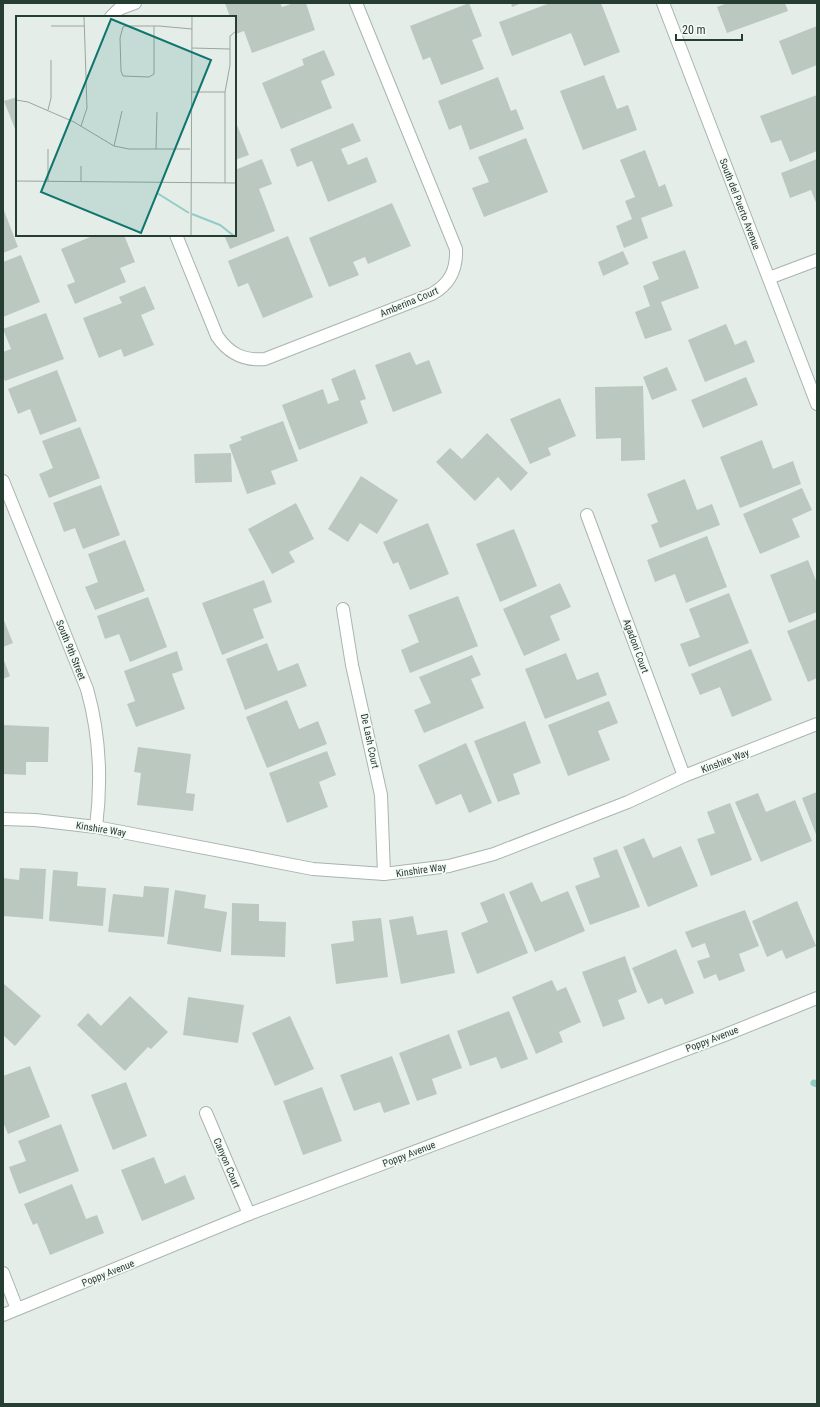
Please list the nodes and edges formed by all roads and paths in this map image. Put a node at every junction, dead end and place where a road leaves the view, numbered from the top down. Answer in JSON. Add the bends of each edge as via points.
{"nodes":[{"id":1,"x":135,"y":3,"type":"edge"},
{"id":2,"x":356,"y":3,"type":"edge"},
{"id":3,"x":663,"y":3,"type":"edge"},
{"id":4,"x":112,"y":16,"type":"edge"},
{"id":5,"x":176,"y":236,"type":"edge"},
{"id":6,"x":817,"y":260,"type":"edge"},
{"id":7,"x":769,"y":278,"type":"junction"},
{"id":8,"x":817,"y":404,"type":"edge"},
{"id":9,"x":3,"y":481,"type":"edge"},
{"id":10,"x":587,"y":515,"type":"dead end"},
{"id":11,"x":343,"y":609,"type":"dead end"},
{"id":12,"x":817,"y":724,"type":"edge"},
{"id":13,"x":684,"y":776,"type":"junction"},
{"id":14,"x":3,"y":819,"type":"edge"},
{"id":15,"x":96,"y":827,"type":"junction"},
{"id":16,"x":384,"y":874,"type":"junction"},
{"id":17,"x":817,"y":998,"type":"edge"},
{"id":18,"x":206,"y":1112,"type":"dead end"},
{"id":19,"x":249,"y":1214,"type":"junction"},
{"id":20,"x":3,"y":1273,"type":"edge"},
{"id":21,"x":17,"y":1309,"type":"junction"},
{"id":22,"x":3,"y":1315,"type":"edge"}],
"edges":[{"from":1,"to":4,"type":"street","via":[[119,9]]},
{"from":2,"to":5,"type":"street","name":"Amberina Court","via":[[456,250],[454,273],[446,285],[432,294],[265,359],[246,359],[223,346],[217,336]]},
{"from":3,"to":7,"type":"street","name":"South del Puerto Avenue"},
{"from":6,"to":7,"type":"street"},
{"from":7,"to":8,"type":"street","name":"South del Puerto Avenue"},
{"from":9,"to":15,"type":"street","name":"South 9th Street","via":[[87,689],[101,770]]},
{"from":10,"to":13,"type":"street","name":"Agadoni Court"},
{"from":11,"to":16,"type":"street","name":"De Lash Court","via":[[352,665],[381,795]]},
{"from":12,"to":13,"type":"street","name":"Kinshire Way"},
{"from":13,"to":16,"type":"street","name":"Kinshire Way","via":[[628,802],[494,854],[450,866]]},
{"from":14,"to":15,"type":"street","name":"Kinshire Way"},
{"from":15,"to":16,"type":"street","name":"Kinshire Way","via":[[313,868]]},
{"from":17,"to":19,"type":"street","name":"Poppy Avenue"},
{"from":18,"to":19,"type":"street","name":"Canyon Court"},
{"from":19,"to":21,"type":"street","name":"Poppy Avenue"},
{"from":20,"to":21,"type":"street"},
{"from":21,"to":22,"type":"street","name":"Poppy Avenue"}]}
